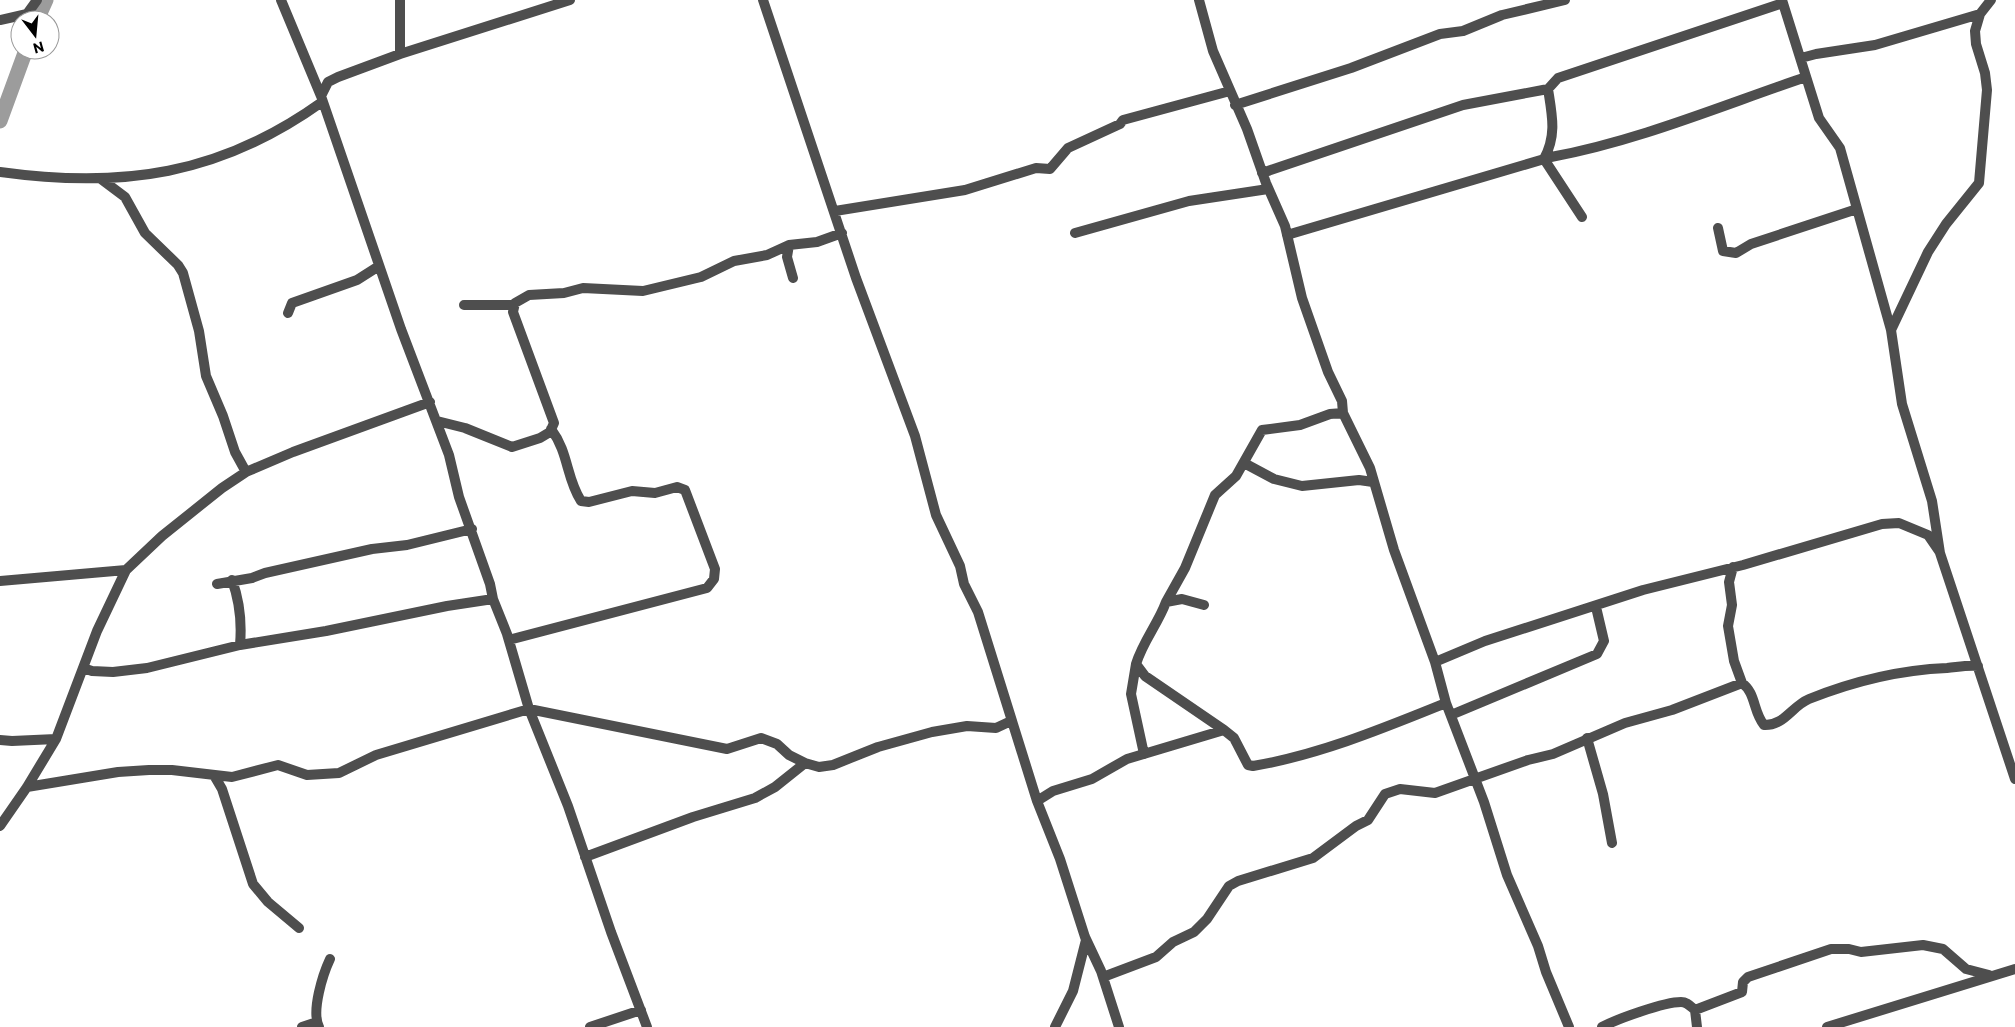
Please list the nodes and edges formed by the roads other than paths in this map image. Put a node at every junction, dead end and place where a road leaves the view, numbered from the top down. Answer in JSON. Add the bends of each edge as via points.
{"nodes":[{"id":1,"x":37,"y":0,"type":"edge"},
{"id":2,"x":281,"y":0,"type":"edge"},
{"id":3,"x":400,"y":0,"type":"edge"},
{"id":4,"x":570,"y":0,"type":"edge"},
{"id":5,"x":763,"y":0,"type":"edge"},
{"id":6,"x":1199,"y":0,"type":"edge"},
{"id":7,"x":1565,"y":0,"type":"edge"},
{"id":8,"x":1991,"y":0,"type":"edge"},
{"id":9,"x":1782,"y":2,"type":"edge"},
{"id":10,"x":1980,"y":14,"type":"junction"},
{"id":11,"x":0,"y":20,"type":"edge"},
{"id":12,"x":400,"y":54,"type":"junction"},
{"id":13,"x":1801,"y":58,"type":"junction"},
{"id":14,"x":1806,"y":77,"type":"junction"},
{"id":15,"x":1548,"y":89,"type":"junction"},
{"id":16,"x":1230,"y":91,"type":"junction"},
{"id":17,"x":321,"y":99,"type":"junction"},
{"id":18,"x":1235,"y":105,"type":"junction"},
{"id":19,"x":1544,"y":159,"type":"junction"},
{"id":20,"x":0,"y":172,"type":"edge"},
{"id":21,"x":1262,"y":172,"type":"junction"},
{"id":22,"x":100,"y":179,"type":"junction"},
{"id":23,"x":1268,"y":189,"type":"junction"},
{"id":24,"x":1857,"y":209,"type":"junction"},
{"id":25,"x":835,"y":211,"type":"junction"},
{"id":26,"x":1582,"y":217,"type":"dead end"},
{"id":27,"x":1718,"y":228,"type":"dead end"},
{"id":28,"x":842,"y":233,"type":"junction"},
{"id":29,"x":1075,"y":233,"type":"dead end"},
{"id":30,"x":1287,"y":235,"type":"junction"},
{"id":31,"x":789,"y":245,"type":"junction"},
{"id":32,"x":379,"y":266,"type":"junction"},
{"id":33,"x":793,"y":278,"type":"dead end"},
{"id":34,"x":464,"y":304,"type":"dead end"},
{"id":35,"x":514,"y":305,"type":"junction"},
{"id":36,"x":288,"y":313,"type":"dead end"},
{"id":37,"x":1891,"y":330,"type":"junction"},
{"id":38,"x":430,"y":402,"type":"junction"},
{"id":39,"x":1343,"y":413,"type":"junction"},
{"id":40,"x":437,"y":421,"type":"junction"},
{"id":41,"x":551,"y":429,"type":"junction"},
{"id":42,"x":1244,"y":463,"type":"junction"},
{"id":43,"x":246,"y":472,"type":"junction"},
{"id":44,"x":1374,"y":482,"type":"junction"},
{"id":45,"x":472,"y":529,"type":"junction"},
{"id":46,"x":1940,"y":553,"type":"junction"},
{"id":47,"x":1732,"y":567,"type":"junction"},
{"id":48,"x":126,"y":570,"type":"junction"},
{"id":49,"x":232,"y":580,"type":"junction"},
{"id":50,"x":0,"y":581,"type":"edge"},
{"id":51,"x":217,"y":584,"type":"dead end"},
{"id":52,"x":493,"y":599,"type":"junction"},
{"id":53,"x":1166,"y":602,"type":"junction"},
{"id":54,"x":1204,"y":605,"type":"dead end"},
{"id":55,"x":1596,"y":606,"type":"junction"},
{"id":56,"x":509,"y":640,"type":"junction"},
{"id":57,"x":240,"y":644,"type":"junction"},
{"id":58,"x":1435,"y":662,"type":"junction"},
{"id":59,"x":1136,"y":664,"type":"junction"},
{"id":60,"x":1978,"y":666,"type":"junction"},
{"id":61,"x":83,"y":668,"type":"junction"},
{"id":62,"x":1742,"y":683,"type":"junction"},
{"id":63,"x":1446,"y":702,"type":"junction"},
{"id":64,"x":529,"y":709,"type":"junction"},
{"id":65,"x":1451,"y":715,"type":"junction"},
{"id":66,"x":1011,"y":721,"type":"junction"},
{"id":67,"x":1224,"y":730,"type":"junction"},
{"id":68,"x":1587,"y":738,"type":"junction"},
{"id":69,"x":56,"y":739,"type":"junction"},
{"id":70,"x":0,"y":740,"type":"edge"},
{"id":71,"x":1144,"y":754,"type":"junction"},
{"id":72,"x":805,"y":763,"type":"junction"},
{"id":73,"x":215,"y":777,"type":"junction"},
{"id":74,"x":1475,"y":779,"type":"junction"},
{"id":75,"x":2015,"y":779,"type":"edge"},
{"id":76,"x":28,"y":787,"type":"junction"},
{"id":77,"x":1037,"y":801,"type":"junction"},
{"id":78,"x":0,"y":826,"type":"edge"},
{"id":79,"x":1612,"y":843,"type":"dead end"},
{"id":80,"x":585,"y":857,"type":"junction"},
{"id":81,"x":299,"y":928,"type":"dead end"},
{"id":82,"x":1086,"y":940,"type":"junction"},
{"id":83,"x":330,"y":959,"type":"dead end"},
{"id":84,"x":2015,"y":969,"type":"edge"},
{"id":85,"x":1990,"y":975,"type":"junction"},
{"id":86,"x":1103,"y":977,"type":"junction"},
{"id":87,"x":641,"y":1010,"type":"junction"},
{"id":88,"x":1694,"y":1010,"type":"junction"},
{"id":89,"x":318,"y":1025,"type":"edge"},
{"id":90,"x":302,"y":1027,"type":"edge"},
{"id":91,"x":590,"y":1027,"type":"edge"},
{"id":92,"x":647,"y":1027,"type":"edge"},
{"id":93,"x":1055,"y":1027,"type":"edge"},
{"id":94,"x":1119,"y":1027,"type":"edge"},
{"id":95,"x":1570,"y":1027,"type":"edge"},
{"id":96,"x":1602,"y":1027,"type":"edge"},
{"id":97,"x":1697,"y":1027,"type":"edge"},
{"id":98,"x":1827,"y":1027,"type":"edge"}],
"edges":[{"from":1,"to":11,"type":"street","via":[[27,14]]},
{"from":2,"to":17,"type":"street"},
{"from":3,"to":12,"type":"street"},
{"from":4,"to":12,"type":"street"},
{"from":5,"to":25,"type":"street"},
{"from":6,"to":16,"type":"street","via":[[1213,52]]},
{"from":7,"to":18,"type":"street","via":[[1502,15],[1463,31],[1440,34],[1351,68]]},
{"from":8,"to":10,"type":"street"},
{"from":9,"to":13,"type":"street"},
{"from":9,"to":15,"type":"street","via":[[1558,78]]},
{"from":10,"to":13,"type":"street","via":[[1875,45]]},
{"from":10,"to":37,"type":"street","via":[[1975,31],[1976,44],[1987,90],[1978,183],[1928,252]]},
{"from":12,"to":17,"type":"street","via":[[338,76],[328,82]]},
{"from":13,"to":14,"type":"street"},
{"from":14,"to":19,"type":"street","via":[[1624,139]]},
{"from":14,"to":24,"type":"street","via":[[1819,118],[1840,148]]},
{"from":15,"to":19,"type":"street","via":[[1552,145]]},
{"from":15,"to":21,"type":"street","via":[[1463,105]]},
{"from":16,"to":18,"type":"street"},
{"from":16,"to":25,"type":"street","via":[[1123,120],[1068,148],[1050,169],[1036,168],[965,190]]},
{"from":17,"to":22,"type":"street","via":[[288,125],[225,154],[165,173]]},
{"from":17,"to":32,"type":"street"},
{"from":18,"to":21,"type":"street"},
{"from":19,"to":26,"type":"street"},
{"from":19,"to":30,"type":"street"},
{"from":20,"to":22,"type":"street"},
{"from":21,"to":23,"type":"street"},
{"from":22,"to":43,"type":"street","via":[[125,197],[145,233],[183,272],[199,331],[206,376]]},
{"from":23,"to":29,"type":"street","via":[[1188,201]]},
{"from":23,"to":30,"type":"street"},
{"from":24,"to":27,"type":"street","via":[[1750,244],[1736,253],[1723,251]]},
{"from":24,"to":37,"type":"street"},
{"from":25,"to":28,"type":"street"},
{"from":28,"to":31,"type":"street","via":[[817,242]]},
{"from":28,"to":66,"type":"street","via":[[915,436],[936,515],[978,612]]},
{"from":30,"to":39,"type":"street","via":[[1302,298],[1330,378],[1342,401]]},
{"from":31,"to":33,"type":"street","via":[[787,256]]},
{"from":31,"to":35,"type":"street","via":[[767,255],[734,261],[701,277],[642,291],[583,288],[564,293],[529,295]]},
{"from":32,"to":36,"type":"street","via":[[357,280],[292,303]]},
{"from":32,"to":38,"type":"street"},
{"from":34,"to":35,"type":"street"},
{"from":35,"to":41,"type":"street","via":[[513,312],[554,423]]},
{"from":37,"to":46,"type":"street","via":[[1902,404],[1932,501]]},
{"from":38,"to":40,"type":"street"},
{"from":38,"to":43,"type":"street"},
{"from":39,"to":42,"type":"street","via":[[1330,414],[1300,426],[1263,429]]},
{"from":39,"to":44,"type":"street"},
{"from":40,"to":41,"type":"street","via":[[465,428],[512,447],[540,438]]},
{"from":40,"to":45,"type":"street","via":[[459,497]]},
{"from":41,"to":56,"type":"street","via":[[561,443],[581,501],[589,502],[632,491],[655,493],[677,487],[685,490],[716,570],[707,588]]},
{"from":42,"to":44,"type":"street","via":[[1274,479],[1302,486],[1359,480]]},
{"from":42,"to":53,"type":"street","via":[[1232,481],[1215,495],[1185,568]]},
{"from":43,"to":48,"type":"street","via":[[217,491]]},
{"from":44,"to":58,"type":"street","via":[[1394,550]]},
{"from":45,"to":49,"type":"street"},
{"from":45,"to":52,"type":"street"},
{"from":46,"to":47,"type":"street","via":[[1928,535],[1899,523],[1882,524]]},
{"from":46,"to":60,"type":"street"},
{"from":47,"to":55,"type":"street"},
{"from":47,"to":62,"type":"street","via":[[1729,582],[1732,606],[1728,626],[1734,661]]},
{"from":48,"to":50,"type":"street"},
{"from":48,"to":61,"type":"street"},
{"from":49,"to":51,"type":"street"},
{"from":49,"to":57,"type":"street","via":[[238,597]]},
{"from":52,"to":56,"type":"street"},
{"from":52,"to":57,"type":"street","via":[[326,632]]},
{"from":53,"to":54,"type":"street","via":[[1182,599]]},
{"from":53,"to":59,"type":"street"},
{"from":55,"to":58,"type":"street","via":[[1485,641]]},
{"from":55,"to":65,"type":"street","via":[[1604,641],[1597,654]]},
{"from":56,"to":64,"type":"street"},
{"from":57,"to":61,"type":"street","via":[[147,668],[113,672]]},
{"from":58,"to":63,"type":"street"},
{"from":59,"to":67,"type":"street","via":[[1145,676]]},
{"from":59,"to":71,"type":"street","via":[[1131,694]]},
{"from":60,"to":62,"type":"street","via":[[1920,669],[1863,680],[1798,704],[1783,720],[1773,725],[1764,725],[1751,694]]},
{"from":60,"to":75,"type":"street"},
{"from":61,"to":69,"type":"street"},
{"from":62,"to":68,"type":"street"},
{"from":63,"to":65,"type":"street"},
{"from":63,"to":67,"type":"street","via":[[1301,755],[1253,766],[1248,765],[1234,738]]},
{"from":64,"to":72,"type":"street","via":[[727,748],[761,738],[777,744]]},
{"from":64,"to":73,"type":"street","via":[[376,755],[339,773],[307,775],[278,765],[232,777]]},
{"from":64,"to":80,"type":"street"},
{"from":65,"to":74,"type":"street"},
{"from":66,"to":72,"type":"street","via":[[996,728],[967,726],[932,732],[878,747],[827,767]]},
{"from":66,"to":77,"type":"street"},
{"from":67,"to":71,"type":"street"},
{"from":68,"to":74,"type":"street","via":[[1553,754]]},
{"from":68,"to":79,"type":"street","via":[[1603,794]]},
{"from":69,"to":70,"type":"street"},
{"from":69,"to":76,"type":"street"},
{"from":71,"to":77,"type":"street","via":[[1127,759],[1092,779],[1053,791]]},
{"from":72,"to":80,"type":"street","via":[[756,798],[693,817]]},
{"from":73,"to":76,"type":"street","via":[[172,770],[118,772]]},
{"from":73,"to":81,"type":"street","via":[[222,789],[253,884],[268,902]]},
{"from":74,"to":86,"type":"street","via":[[1435,793],[1400,789],[1384,794],[1368,820],[1313,858],[1229,886],[1194,932],[1173,942],[1156,957]]},
{"from":74,"to":95,"type":"street","via":[[1507,875]]},
{"from":76,"to":78,"type":"street"},
{"from":77,"to":82,"type":"street"},
{"from":80,"to":87,"type":"street"},
{"from":82,"to":86,"type":"street"},
{"from":82,"to":93,"type":"street","via":[[1073,991]]},
{"from":83,"to":89,"type":"street","via":[[323,974]]},
{"from":84,"to":85,"type":"street"},
{"from":85,"to":88,"type":"street","via":[[1966,969],[1937,947],[1903,945],[1861,952],[1831,949],[1748,977],[1743,982],[1742,992]]},
{"from":85,"to":98,"type":"street"},
{"from":86,"to":94,"type":"street"},
{"from":87,"to":91,"type":"street"},
{"from":87,"to":92,"type":"street"},
{"from":88,"to":96,"type":"street","via":[[1682,1002],[1664,1005]]},
{"from":88,"to":97,"type":"street"},
{"from":89,"to":90,"type":"street"}]}
